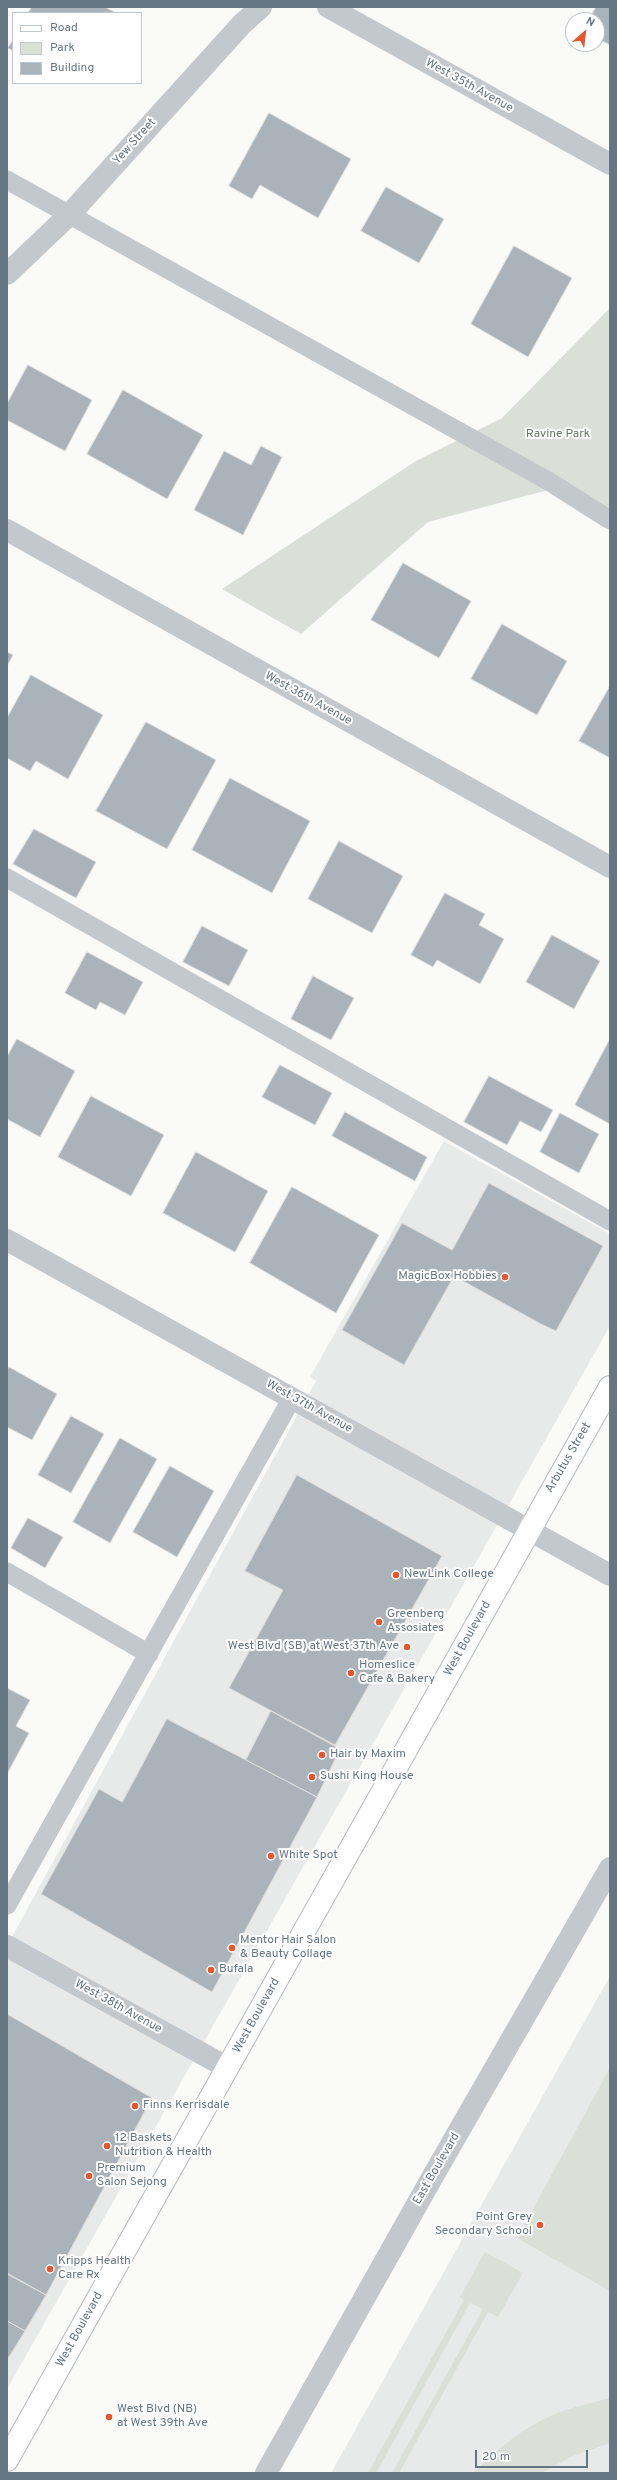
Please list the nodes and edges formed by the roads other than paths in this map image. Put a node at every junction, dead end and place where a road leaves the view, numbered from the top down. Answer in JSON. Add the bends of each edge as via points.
{"nodes":[{"id":1,"x":260,"y":7,"type":"edge"},
{"id":2,"x":328,"y":7,"type":"edge"},
{"id":3,"x":610,"y":164,"type":"edge"},
{"id":4,"x":7,"y":180,"type":"edge"},
{"id":5,"x":69,"y":215,"type":"junction"},
{"id":6,"x":7,"y":274,"type":"edge"},
{"id":7,"x":610,"y":520,"type":"edge"},
{"id":8,"x":7,"y":530,"type":"edge"},
{"id":9,"x":610,"y":867,"type":"edge"},
{"id":10,"x":7,"y":878,"type":"edge"},
{"id":11,"x":610,"y":1221,"type":"edge"},
{"id":12,"x":7,"y":1240,"type":"edge"},
{"id":13,"x":610,"y":1387,"type":"edge"},
{"id":14,"x":292,"y":1398,"type":"junction"},
{"id":15,"x":529,"y":1529,"type":"junction"},
{"id":16,"x":7,"y":1572,"type":"edge"},
{"id":17,"x":610,"y":1575,"type":"edge"},
{"id":18,"x":148,"y":1654,"type":"junction"},
{"id":19,"x":610,"y":1868,"type":"edge"},
{"id":20,"x":7,"y":1905,"type":"edge"},
{"id":21,"x":7,"y":1946,"type":"edge"},
{"id":22,"x":228,"y":2068,"type":"junction"},
{"id":23,"x":7,"y":2460,"type":"edge"},
{"id":24,"x":266,"y":2473,"type":"edge"}],
"edges":[{"from":1,"to":5,"type":"street","name":"Yew Street"},
{"from":2,"to":3,"type":"street","name":"West 35th Avenue"},
{"from":4,"to":5,"type":"lane"},
{"from":5,"to":6,"type":"street","name":"Yew Street"},
{"from":5,"to":7,"type":"lane","via":[[543,478]]},
{"from":8,"to":9,"type":"street","name":"West 36th Avenue"},
{"from":10,"to":11,"type":"lane"},
{"from":12,"to":14,"type":"street","name":"West 37th Avenue"},
{"from":13,"to":15,"type":"main road","name":"Arbutus Street"},
{"from":14,"to":15,"type":"street","name":"West 37th Avenue"},
{"from":14,"to":18,"type":"lane"},
{"from":15,"to":17,"type":"street","name":"West 37th Avenue"},
{"from":15,"to":22,"type":"main road","name":"West Boulevard"},
{"from":16,"to":18,"type":"lane"},
{"from":18,"to":20,"type":"lane"},
{"from":19,"to":24,"type":"street","name":"East Boulevard"},
{"from":21,"to":22,"type":"street","name":"West 38th Avenue"},
{"from":22,"to":23,"type":"main road","name":"West Boulevard"}]}
